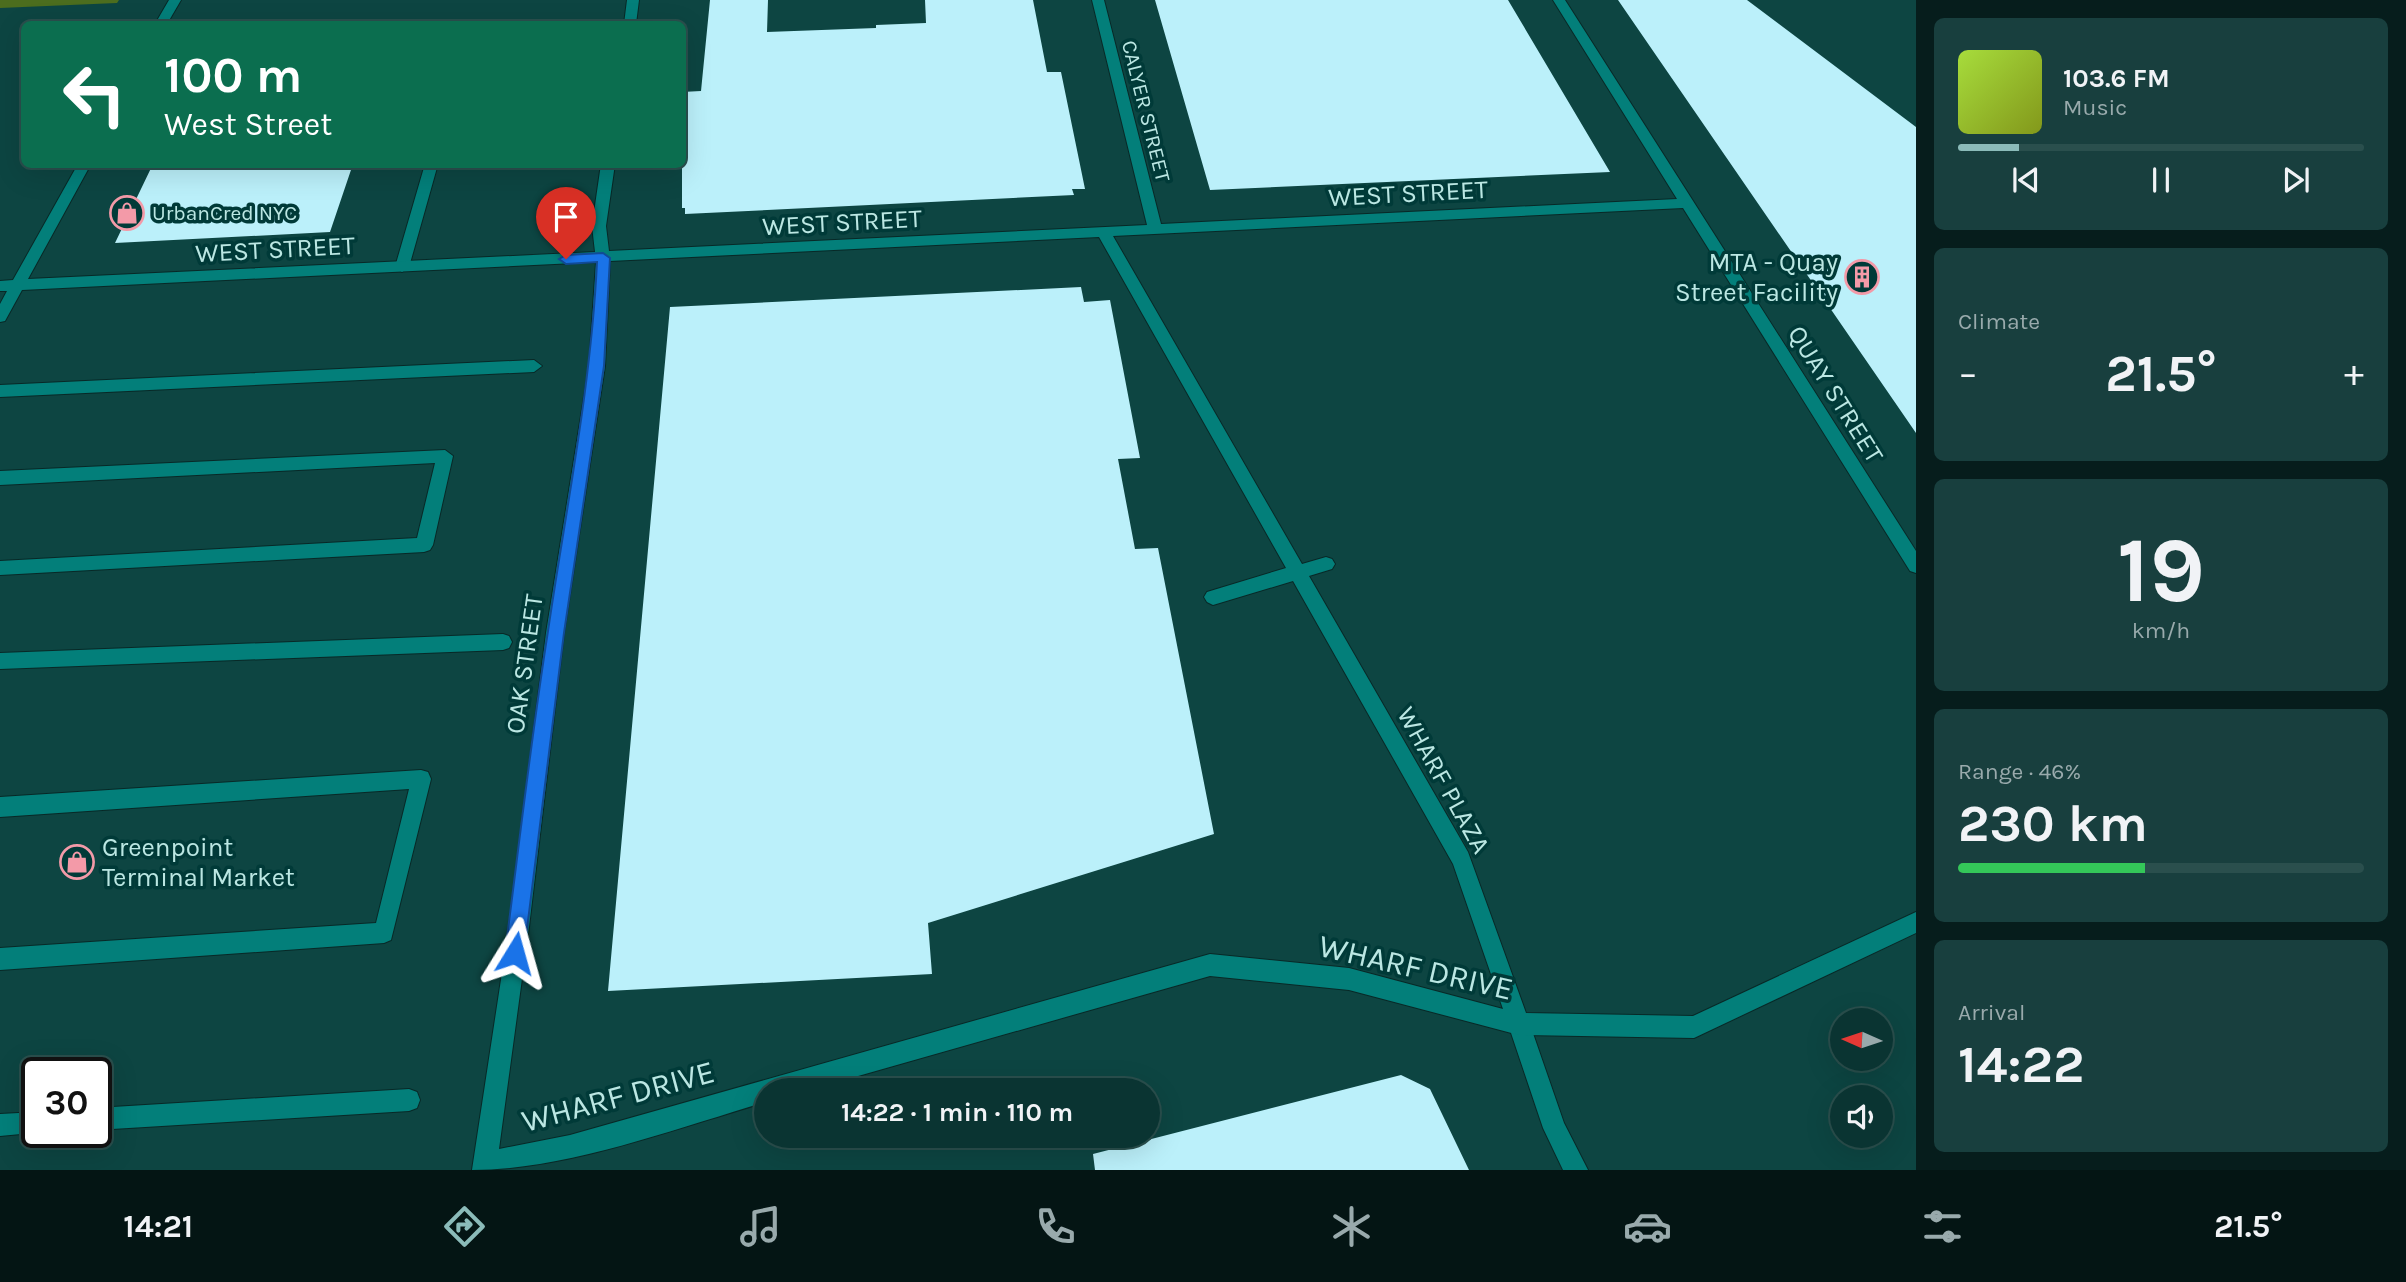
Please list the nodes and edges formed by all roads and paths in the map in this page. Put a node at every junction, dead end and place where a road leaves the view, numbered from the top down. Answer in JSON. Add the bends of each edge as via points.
{"nodes":[{"id":1,"x":175,"y":0,"type":"edge"},
{"id":2,"x":633,"y":0,"type":"edge"},
{"id":3,"x":1098,"y":0,"type":"edge"},
{"id":4,"x":1559,"y":0,"type":"edge"},
{"id":5,"x":164,"y":21,"type":"edge"},
{"id":6,"x":630,"y":21,"type":"edge"},
{"id":7,"x":83,"y":168,"type":"edge"},
{"id":8,"x":431,"y":168,"type":"edge"},
{"id":9,"x":607,"y":168,"type":"edge"},
{"id":10,"x":1685,"y":203,"type":"junction"},
{"id":11,"x":1156,"y":231,"type":"junction"},
{"id":12,"x":1104,"y":233,"type":"junction"},
{"id":13,"x":603,"y":258,"type":"junction"},
{"id":14,"x":402,"y":267,"type":"junction"},
{"id":15,"x":18,"y":285,"type":"junction"},
{"id":16,"x":0,"y":286,"type":"edge"},
{"id":17,"x":0,"y":317,"type":"edge"},
{"id":18,"x":534,"y":366,"type":"dead end"},
{"id":19,"x":0,"y":391,"type":"edge"},
{"id":20,"x":0,"y":478,"type":"edge"},
{"id":21,"x":1326,"y":564,"type":"dead end"},
{"id":22,"x":1916,"y":566,"type":"edge"},
{"id":23,"x":0,"y":568,"type":"edge"},
{"id":24,"x":1298,"y":573,"type":"junction"},
{"id":25,"x":1213,"y":597,"type":"dead end"},
{"id":26,"x":503,"y":642,"type":"dead end"},
{"id":27,"x":0,"y":661,"type":"edge"},
{"id":28,"x":0,"y":807,"type":"edge"},
{"id":29,"x":1916,"y":922,"type":"edge"},
{"id":30,"x":0,"y":959,"type":"edge"},
{"id":31,"x":1519,"y":1024,"type":"junction"},
{"id":32,"x":814,"y":1078,"type":"edge"},
{"id":33,"x":754,"y":1095,"type":"edge"},
{"id":34,"x":409,"y":1100,"type":"dead end"},
{"id":35,"x":112,"y":1118,"type":"edge"},
{"id":36,"x":21,"y":1124,"type":"edge"},
{"id":37,"x":0,"y":1125,"type":"edge"},
{"id":38,"x":485,"y":1167,"type":"edge"},
{"id":39,"x":1576,"y":1170,"type":"edge"}],
"edges":[{"from":1,"to":5,"type":"street"},
{"from":2,"to":6,"type":"street"},
{"from":3,"to":11,"type":"street","name":"CALYER STREET"},
{"from":4,"to":10,"type":"street","name":"QUAY STREET"},
{"from":7,"to":15,"type":"street"},
{"from":8,"to":14,"type":"street"},
{"from":9,"to":13,"type":"street","name":"OAK STREET","via":[[599,226]]},
{"from":10,"to":11,"type":"street","name":"WEST STREET"},
{"from":10,"to":22,"type":"street","name":"QUAY STREET"},
{"from":11,"to":12,"type":"street","name":"WEST STREET"},
{"from":12,"to":13,"type":"street","name":"WEST STREET"},
{"from":12,"to":24,"type":"street","name":"WHARF PLAZA"},
{"from":13,"to":14,"type":"street","name":"WEST STREET"},
{"from":13,"to":38,"type":"street","name":"OAK STREET","via":[[597,366],[555,633]]},
{"from":14,"to":15,"type":"street","name":"WEST STREET"},
{"from":15,"to":16,"type":"street","name":"WEST STREET"},
{"from":15,"to":17,"type":"street"},
{"from":18,"to":19,"type":"street"},
{"from":20,"to":23,"type":"street","via":[[445,456],[424,545]]},
{"from":21,"to":24,"type":"street"},
{"from":24,"to":25,"type":"street"},
{"from":24,"to":31,"type":"street","name":"WHARF PLAZA","via":[[1461,859]]},
{"from":26,"to":27,"type":"street"},
{"from":28,"to":30,"type":"street","via":[[421,779],[384,933]]},
{"from":29,"to":31,"type":"street","name":"WHARF DRIVE","via":[[1694,1027]]},
{"from":31,"to":32,"type":"street","name":"WHARF DRIVE","via":[[1349,979],[1210,965]]},
{"from":31,"to":39,"type":"street","name":"WHARF PLAZA","via":[[1554,1128]]},
{"from":33,"to":38,"type":"street","name":"WHARF DRIVE"},
{"from":34,"to":35,"type":"street"},
{"from":36,"to":37,"type":"street"}]}
